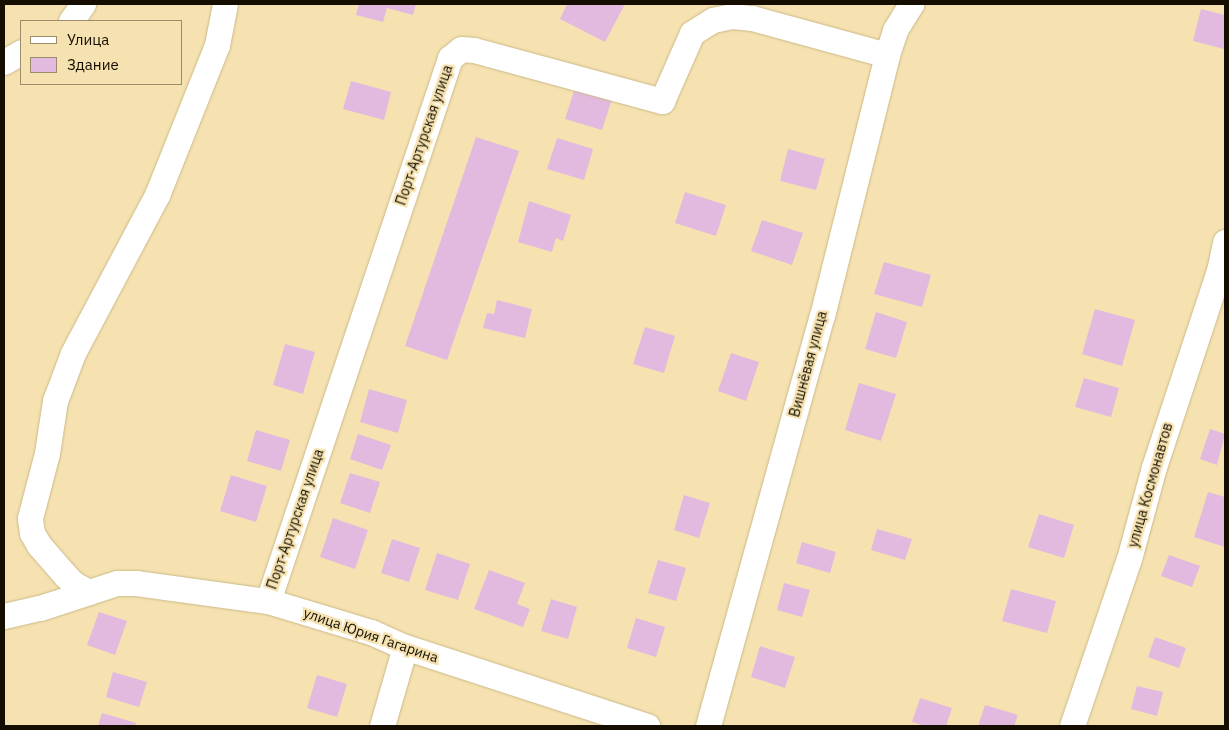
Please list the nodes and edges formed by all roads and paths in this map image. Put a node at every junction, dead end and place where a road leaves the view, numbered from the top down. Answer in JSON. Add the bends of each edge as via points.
{"nodes":[{"id":1,"x":83,"y":4,"type":"edge"},
{"id":2,"x":225,"y":4,"type":"edge"},
{"id":3,"x":911,"y":4,"type":"edge"},
{"id":4,"x":72,"y":20,"type":"edge"},
{"id":5,"x":20,"y":53,"type":"edge"},
{"id":6,"x":887,"y":55,"type":"junction"},
{"id":7,"x":4,"y":62,"type":"edge"},
{"id":8,"x":1225,"y":242,"type":"edge"},
{"id":9,"x":89,"y":592,"type":"junction"},
{"id":10,"x":268,"y":601,"type":"junction"},
{"id":11,"x":4,"y":616,"type":"edge"},
{"id":12,"x":405,"y":648,"type":"junction"},
{"id":13,"x":382,"y":726,"type":"edge"},
{"id":14,"x":647,"y":726,"type":"edge"},
{"id":15,"x":708,"y":726,"type":"edge"},
{"id":16,"x":1072,"y":726,"type":"edge"}],
"edges":[{"from":1,"to":4,"type":"street"},
{"from":2,"to":9,"type":"street","via":[[217,45],[156,195],[73,353],[55,402],[47,453],[30,518],[32,533],[65,575]]},
{"from":3,"to":6,"type":"street","name":"Вишнёвая улица","via":[[895,30]]},
{"from":5,"to":7,"type":"street"},
{"from":6,"to":10,"type":"street","name":"Порт-Артурская улица","via":[[752,18],[732,16],[713,20],[692,33],[662,101],[461,48],[450,58]]},
{"from":6,"to":15,"type":"street","name":"Вишнёвая улица","via":[[822,316]]},
{"from":8,"to":16,"type":"street","name":"улица Космонавтов","via":[[1129,559]]},
{"from":9,"to":10,"type":"street","name":"улица Юрия Гагарина","via":[[117,583],[136,582]]},
{"from":9,"to":11,"type":"street","name":"улица Юрия Гагарина"},
{"from":10,"to":12,"type":"street","name":"улица Юрия Гагарина","via":[[371,632]]},
{"from":12,"to":13,"type":"street"},
{"from":12,"to":14,"type":"street","name":"улица Юрия Гагарина"}]}
